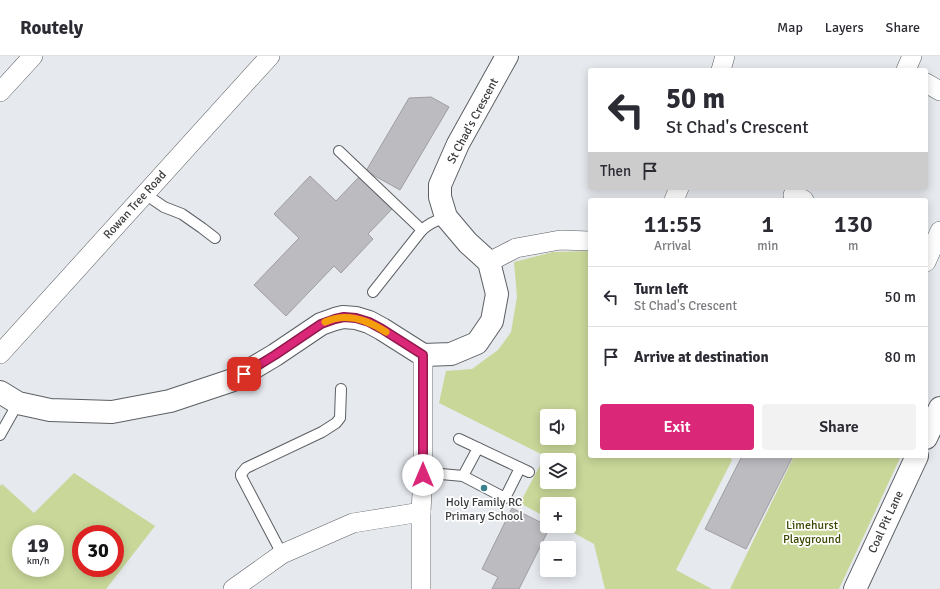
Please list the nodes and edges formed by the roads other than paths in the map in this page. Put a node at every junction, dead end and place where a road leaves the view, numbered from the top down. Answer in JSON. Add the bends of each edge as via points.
{"nodes":[{"id":1,"x":33,"y":56,"type":"edge"},
{"id":2,"x":270,"y":56,"type":"edge"},
{"id":3,"x":507,"y":56,"type":"edge"},
{"id":4,"x":725,"y":56,"type":"edge"},
{"id":5,"x":912,"y":56,"type":"edge"},
{"id":6,"x":722,"y":68,"type":"edge"},
{"id":7,"x":907,"y":68,"type":"edge"},
{"id":8,"x":928,"y":84,"type":"edge"},
{"id":9,"x":940,"y":91,"type":"edge"},
{"id":10,"x":0,"y":92,"type":"edge"},
{"id":11,"x":339,"y":151,"type":"dead end"},
{"id":12,"x":145,"y":194,"type":"junction"},
{"id":13,"x":446,"y":217,"type":"junction"},
{"id":14,"x":422,"y":230,"type":"junction"},
{"id":15,"x":940,"y":231,"type":"edge"},
{"id":16,"x":214,"y":238,"type":"dead end"},
{"id":17,"x":588,"y":241,"type":"edge"},
{"id":18,"x":928,"y":256,"type":"edge"},
{"id":19,"x":489,"y":262,"type":"junction"},
{"id":20,"x":373,"y":292,"type":"dead end"},
{"id":21,"x":0,"y":354,"type":"edge"},
{"id":22,"x":423,"y":355,"type":"junction"},
{"id":23,"x":341,"y":389,"type":"dead end"},
{"id":24,"x":9,"y":397,"type":"edge"},
{"id":25,"x":940,"y":408,"type":"edge"},
{"id":26,"x":928,"y":434,"type":"edge"},
{"id":27,"x":0,"y":435,"type":"edge"},
{"id":28,"x":459,"y":439,"type":"dead end"},
{"id":29,"x":478,"y":448,"type":"junction"},
{"id":30,"x":916,"y":458,"type":"edge"},
{"id":31,"x":423,"y":475,"type":"junction"},
{"id":32,"x":463,"y":476,"type":"junction"},
{"id":33,"x":421,"y":512,"type":"junction"},
{"id":34,"x":282,"y":554,"type":"junction"},
{"id":35,"x":232,"y":589,"type":"edge"},
{"id":36,"x":421,"y":589,"type":"edge"},
{"id":37,"x":855,"y":589,"type":"edge"}],
"edges":[{"from":1,"to":10,"type":"street"},
{"from":2,"to":12,"type":"street","name":"Rowan Tree Road"},
{"from":3,"to":13,"type":"street","name":"St Chad's Crescent","via":[[458,144],[440,185],[440,197]]},
{"from":4,"to":6,"type":"street"},
{"from":5,"to":7,"type":"street"},
{"from":8,"to":9,"type":"street"},
{"from":11,"to":14,"type":"lane"},
{"from":12,"to":16,"type":"lane","via":[[164,208],[182,214]]},
{"from":12,"to":21,"type":"street","name":"Rowan Tree Road"},
{"from":13,"to":14,"type":"lane","via":[[436,220]]},
{"from":13,"to":19,"type":"street","name":"St Chad's Crescent","via":[[468,243]]},
{"from":14,"to":20,"type":"lane"},
{"from":15,"to":18,"type":"street"},
{"from":17,"to":19,"type":"street","via":[[560,240],[516,248]]},
{"from":19,"to":22,"type":"street","via":[[497,294],[492,321],[477,343],[451,354]]},
{"from":22,"to":24,"type":"street","via":[[369,322],[344,317],[321,324],[233,380],[170,401],[112,412],[50,410]]},
{"from":22,"to":31,"type":"street"},
{"from":23,"to":34,"type":"lane","via":[[340,418],[336,423],[246,468],[241,474]]},
{"from":24,"to":27,"type":"lane"},
{"from":25,"to":26,"type":"street"},
{"from":28,"to":29,"type":"lane"},
{"from":29,"to":32,"type":"lane"},
{"from":29,"to":32,"type":"lane","via":[[525,470],[505,498]]},
{"from":30,"to":37,"type":"street","name":"Coal Pit Lane"},
{"from":31,"to":32,"type":"lane"},
{"from":31,"to":33,"type":"street"},
{"from":33,"to":34,"type":"street","via":[[353,523]]},
{"from":33,"to":36,"type":"street"},
{"from":34,"to":35,"type":"street"}]}
